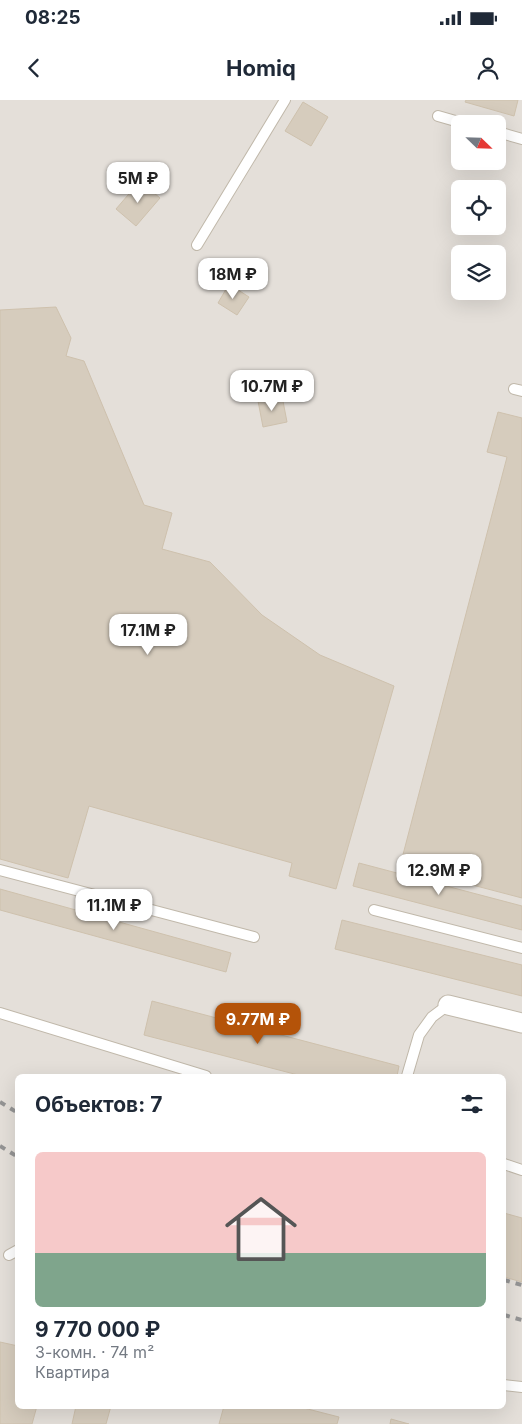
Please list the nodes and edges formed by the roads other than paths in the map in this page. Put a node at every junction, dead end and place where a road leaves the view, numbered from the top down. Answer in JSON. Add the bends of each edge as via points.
{"nodes":[{"id":1,"x":284,"y":100,"type":"edge"},
{"id":2,"x":438,"y":116,"type":"dead end"},
{"id":3,"x":451,"y":120,"type":"edge"},
{"id":4,"x":506,"y":134,"type":"edge"},
{"id":5,"x":522,"y":139,"type":"edge"},
{"id":6,"x":197,"y":245,"type":"dead end"},
{"id":7,"x":0,"y":870,"type":"edge"},
{"id":8,"x":374,"y":910,"type":"dead end"},
{"id":9,"x":254,"y":937,"type":"dead end"},
{"id":10,"x":522,"y":948,"type":"edge"},
{"id":11,"x":448,"y":1005,"type":"joint"},
{"id":12,"x":0,"y":1013,"type":"edge"},
{"id":13,"x":522,"y":1023,"type":"edge"},
{"id":14,"x":199,"y":1074,"type":"edge"},
{"id":15,"x":408,"y":1074,"type":"edge"},
{"id":16,"x":506,"y":1165,"type":"edge"},
{"id":17,"x":522,"y":1170,"type":"edge"},
{"id":18,"x":506,"y":1385,"type":"edge"},
{"id":19,"x":522,"y":1387,"type":"edge"}],
"edges":[{"from":1,"to":6,"type":"lane"},
{"from":2,"to":3,"type":"lane"},
{"from":4,"to":5,"type":"lane"},
{"from":7,"to":9,"type":"lane"},
{"from":8,"to":10,"type":"lane"},
{"from":11,"to":13,"type":"street"},
{"from":11,"to":15,"type":"lane","via":[[432,1017],[419,1035]]},
{"from":12,"to":14,"type":"lane"},
{"from":16,"to":17,"type":"lane"},
{"from":18,"to":19,"type":"lane"}]}
